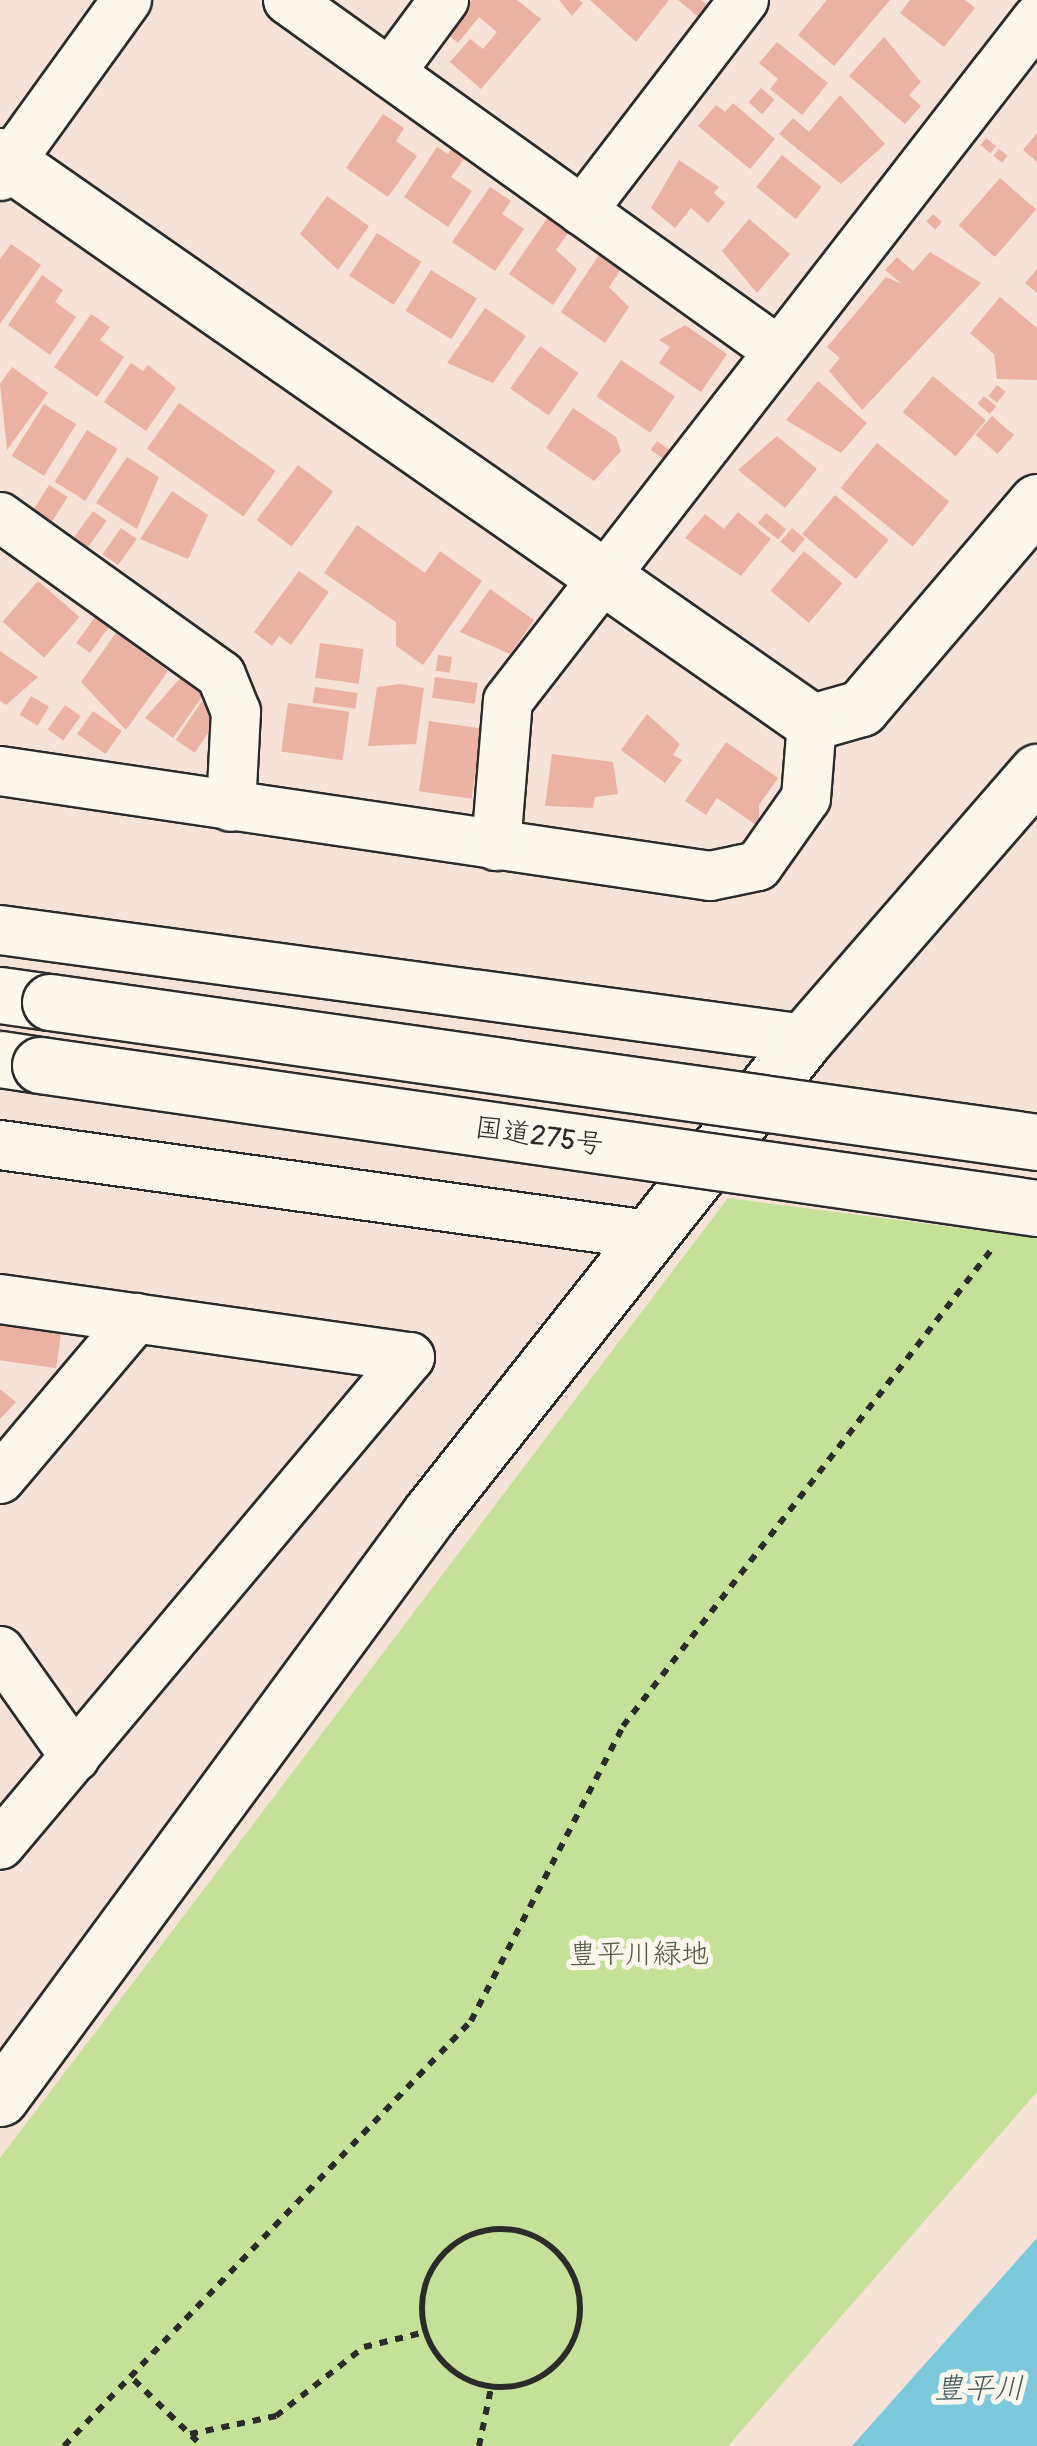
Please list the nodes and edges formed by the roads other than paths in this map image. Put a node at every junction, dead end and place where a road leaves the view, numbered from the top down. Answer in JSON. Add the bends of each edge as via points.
{"nodes":[{"id":1,"x":127,"y":0,"type":"edge"},
{"id":2,"x":288,"y":0,"type":"edge"},
{"id":3,"x":444,"y":0,"type":"edge"},
{"id":4,"x":744,"y":0,"type":"edge"},
{"id":5,"x":1037,"y":19,"type":"edge"},
{"id":6,"x":390,"y":73,"type":"junction"},
{"id":7,"x":3,"y":165,"type":"edge"},
{"id":8,"x":582,"y":211,"type":"junction"},
{"id":9,"x":774,"y":348,"type":"junction"},
{"id":10,"x":1037,"y":502,"type":"edge"},
{"id":11,"x":0,"y":517,"type":"edge"},
{"id":12,"x":598,"y":580,"type":"junction"},
{"id":13,"x":812,"y":722,"type":"junction"},
{"id":14,"x":0,"y":772,"type":"edge"},
{"id":15,"x":1037,"y":772,"type":"edge"},
{"id":16,"x":231,"y":807,"type":"junction"},
{"id":17,"x":496,"y":846,"type":"junction"},
{"id":18,"x":0,"y":930,"type":"edge"},
{"id":19,"x":25,"y":999,"type":"edge"},
{"id":20,"x":806,"y":1040,"type":"junction"},
{"id":21,"x":20,"y":1062,"type":"edge"},
{"id":22,"x":1037,"y":1142,"type":"edge"},
{"id":23,"x":0,"y":1145,"type":"edge"},
{"id":24,"x":1022,"y":1221,"type":"edge"},
{"id":25,"x":650,"y":1235,"type":"junction"},
{"id":26,"x":0,"y":1299,"type":"edge"},
{"id":27,"x":136,"y":1318,"type":"junction"},
{"id":28,"x":0,"y":1479,"type":"edge"},
{"id":29,"x":0,"y":1651,"type":"edge"},
{"id":30,"x":74,"y":1757,"type":"junction"},
{"id":31,"x":0,"y":1845,"type":"edge"},
{"id":32,"x":0,"y":2098,"type":"edge"}],
"edges":[{"from":1,"to":7,"type":"street"},
{"from":2,"to":6,"type":"street"},
{"from":3,"to":6,"type":"street"},
{"from":4,"to":8,"type":"street"},
{"from":5,"to":9,"type":"street"},
{"from":6,"to":8,"type":"street"},
{"from":7,"to":12,"type":"main road"},
{"from":8,"to":9,"type":"street"},
{"from":9,"to":12,"type":"street"},
{"from":10,"to":13,"type":"main road","via":[[861,708]]},
{"from":11,"to":16,"type":"street","via":[[221,675],[236,712]]},
{"from":12,"to":13,"type":"main road"},
{"from":12,"to":17,"type":"street","via":[[508,701]]},
{"from":13,"to":17,"type":"street","via":[[806,798],[758,866],[710,876]]},
{"from":14,"to":16,"type":"street"},
{"from":15,"to":20,"type":"main road"},
{"from":16,"to":17,"type":"street"},
{"from":18,"to":20,"type":"street"},
{"from":19,"to":22,"type":"main road","bridge":true},
{"from":20,"to":25,"type":"main road"},
{"from":21,"to":24,"type":"main road","name":"国道275号","bridge":true},
{"from":23,"to":25,"type":"street"},
{"from":25,"to":32,"type":"main road","via":[[273,1721]]},
{"from":26,"to":27,"type":"street"},
{"from":27,"to":28,"type":"street"},
{"from":27,"to":30,"type":"street","via":[[410,1358]]},
{"from":29,"to":30,"type":"street"},
{"from":30,"to":31,"type":"street"}]}
